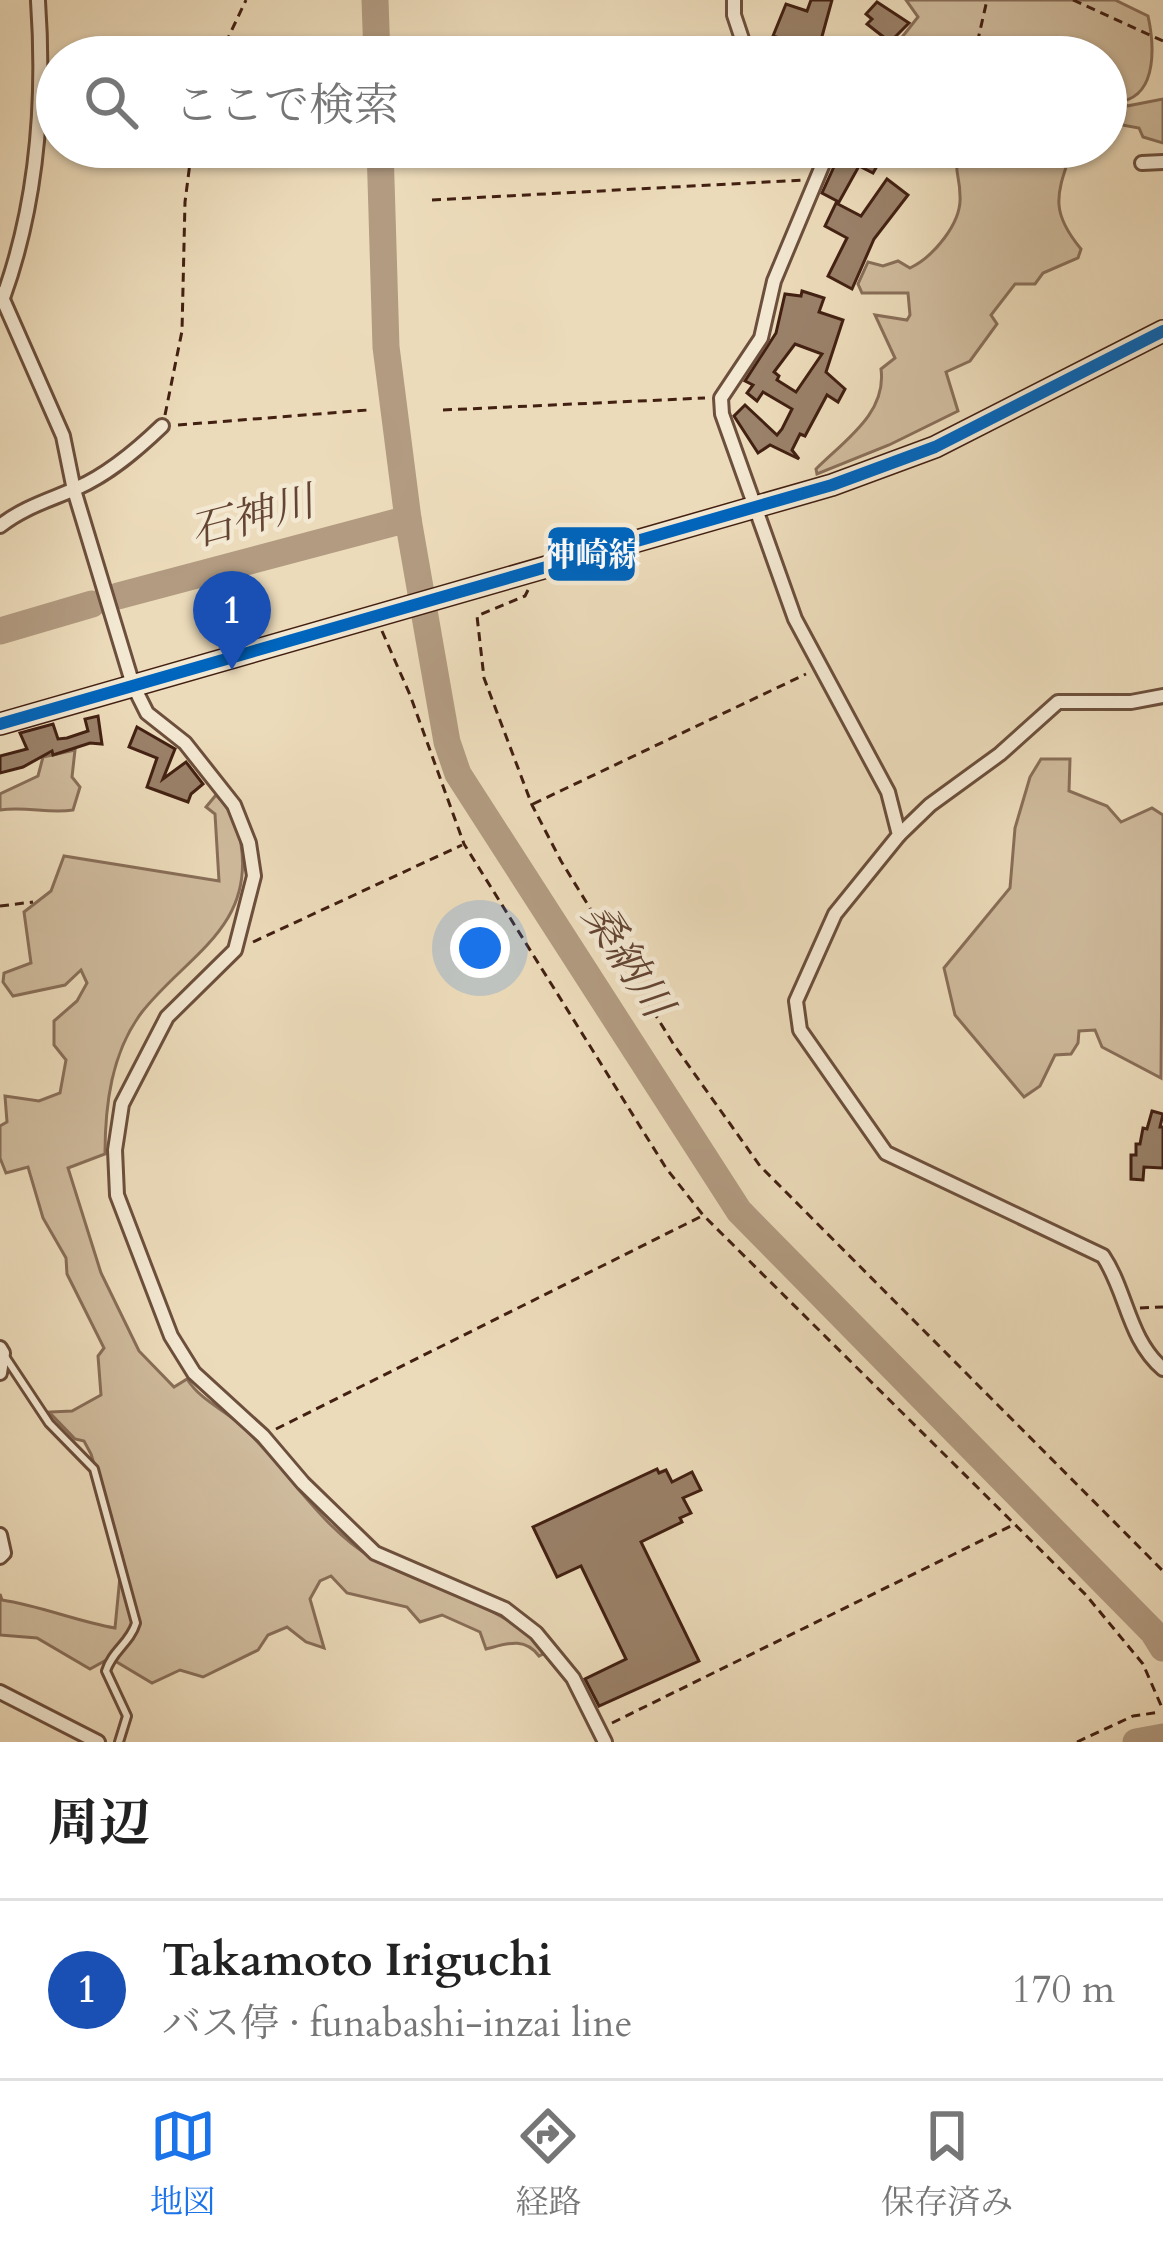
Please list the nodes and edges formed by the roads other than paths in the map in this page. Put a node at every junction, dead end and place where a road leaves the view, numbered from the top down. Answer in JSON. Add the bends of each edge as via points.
{"nodes":[{"id":1,"x":734,"y":0,"type":"edge"},
{"id":2,"x":38,"y":1,"type":"edge"},
{"id":3,"x":39,"y":36,"type":"edge"},
{"id":4,"x":740,"y":36,"type":"edge"},
{"id":5,"x":36,"y":126,"type":"edge"},
{"id":6,"x":1163,"y":161,"type":"edge"},
{"id":7,"x":1142,"y":163,"type":"dead end"},
{"id":8,"x":822,"y":168,"type":"edge"},
{"id":9,"x":1,"y":296,"type":"edge"},
{"id":10,"x":1163,"y":332,"type":"edge"},
{"id":11,"x":162,"y":426,"type":"road end"},
{"id":12,"x":74,"y":490,"type":"junction"},
{"id":13,"x":755,"y":506,"type":"junction"},
{"id":14,"x":0,"y":526,"type":"edge"},
{"id":15,"x":133,"y":685,"type":"junction"},
{"id":16,"x":1163,"y":696,"type":"edge"},
{"id":17,"x":0,"y":724,"type":"edge"},
{"id":18,"x":899,"y":835,"type":"junction"},
{"id":19,"x":2,"y":1351,"type":"edge"},
{"id":20,"x":1163,"y":1369,"type":"edge"},
{"id":21,"x":0,"y":1373,"type":"edge"},
{"id":22,"x":0,"y":1535,"type":"edge"},
{"id":23,"x":0,"y":1557,"type":"edge"},
{"id":24,"x":0,"y":1693,"type":"edge"},
{"id":25,"x":602,"y":1735,"type":"edge"},
{"id":26,"x":98,"y":1742,"type":"edge"},
{"id":27,"x":119,"y":1742,"type":"edge"}],
"edges":[{"from":1,"to":4,"type":"street"},
{"from":2,"to":3,"type":"street"},
{"from":5,"to":9,"type":"street","via":[[29,210]]},
{"from":6,"to":7,"type":"street"},
{"from":8,"to":13,"type":"street","via":[[774,281],[761,338],[721,398]]},
{"from":9,"to":12,"type":"street","via":[[63,436]]},
{"from":10,"to":13,"type":"main road","via":[[935,446]]},
{"from":11,"to":12,"type":"street"},
{"from":12,"to":14,"type":"street"},
{"from":12,"to":15,"type":"street"},
{"from":13,"to":15,"type":"main road"},
{"from":13,"to":18,"type":"street","via":[[795,620],[888,792]]},
{"from":15,"to":17,"type":"main road"},
{"from":15,"to":25,"type":"street","via":[[147,713],[184,743],[234,805],[254,876],[235,950],[167,1017],[122,1104],[117,1195],[171,1336],[194,1373],[375,1553],[505,1609],[536,1633],[573,1678]]},
{"from":16,"to":18,"type":"street","via":[[1058,702]]},
{"from":18,"to":20,"type":"street","via":[[836,914],[796,1001],[800,1030],[886,1153],[1103,1256],[1137,1337]]},
{"from":19,"to":21,"type":"street"},
{"from":19,"to":27,"type":"lane","via":[[49,1423],[94,1469],[136,1623],[106,1671],[127,1716]]},
{"from":22,"to":23,"type":"street"},
{"from":24,"to":26,"type":"street"}]}
